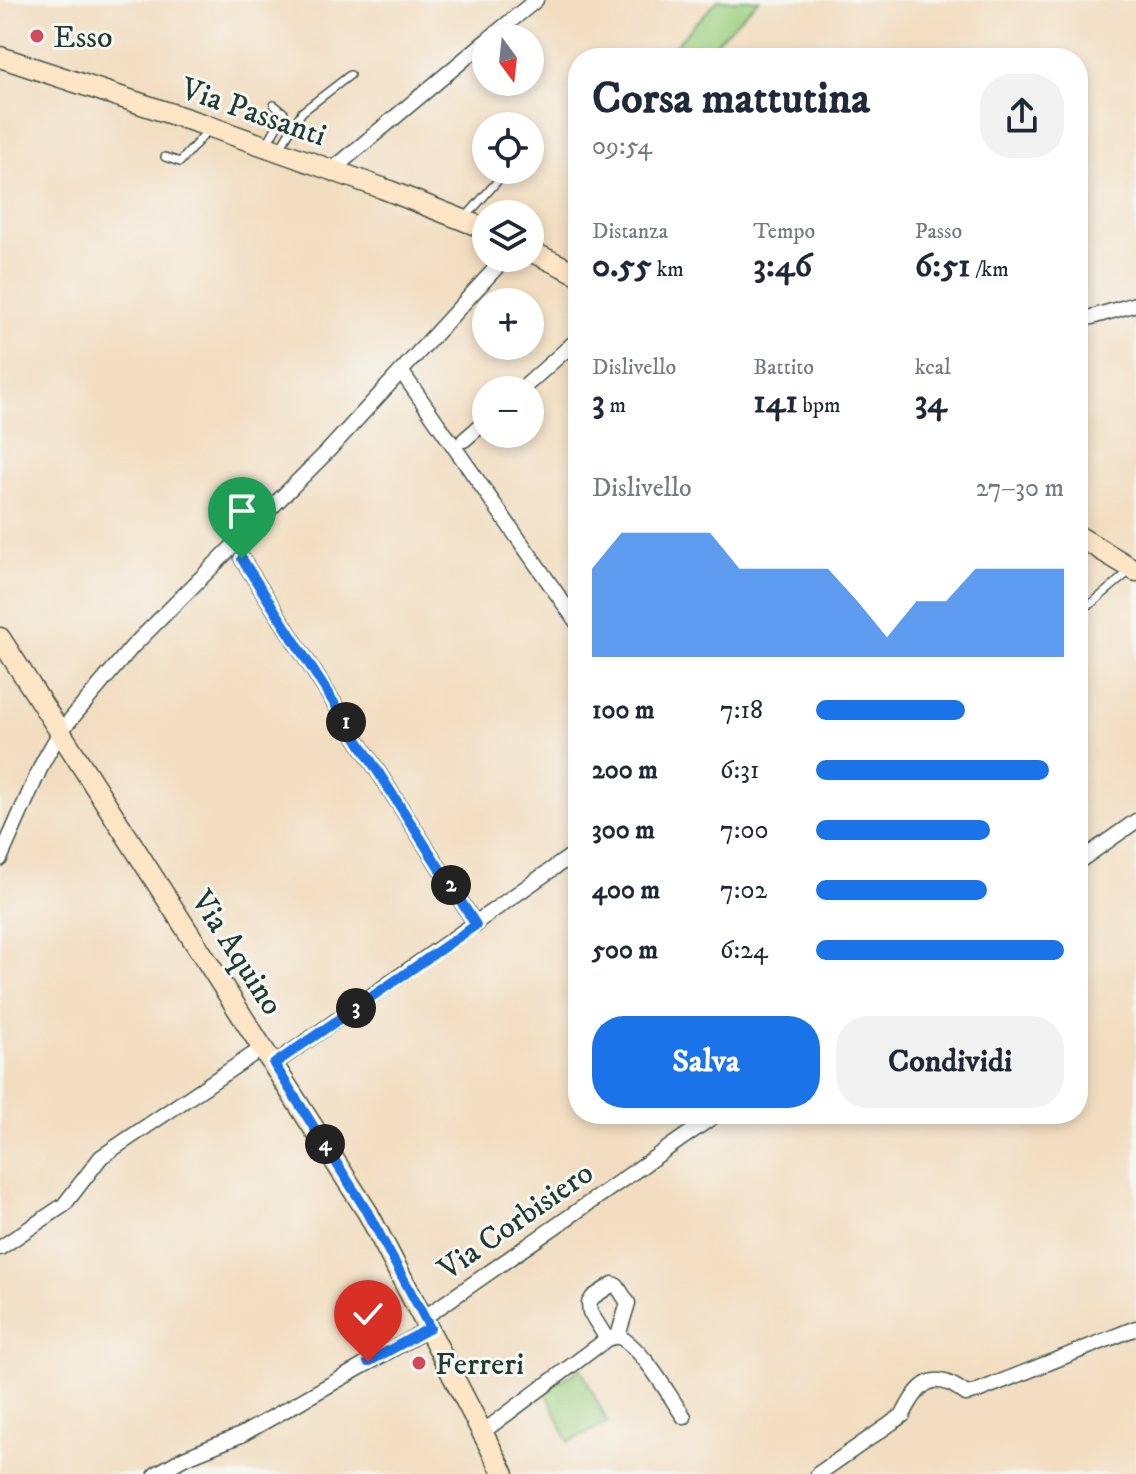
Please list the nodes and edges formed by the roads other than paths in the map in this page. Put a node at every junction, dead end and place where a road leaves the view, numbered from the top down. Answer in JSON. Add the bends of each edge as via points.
{"nodes":[{"id":1,"x":536,"y":0,"type":"edge"},
{"id":2,"x":507,"y":24,"type":"edge"},
{"id":3,"x":472,"y":53,"type":"edge"},
{"id":4,"x":0,"y":57,"type":"edge"},
{"id":5,"x":350,"y":75,"type":"dead end"},
{"id":6,"x":274,"y":105,"type":"dead end"},
{"id":7,"x":211,"y":127,"type":"junction"},
{"id":8,"x":272,"y":148,"type":"junction"},
{"id":9,"x":165,"y":157,"type":"dead end"},
{"id":10,"x":332,"y":170,"type":"junction"},
{"id":11,"x":495,"y":184,"type":"edge"},
{"id":12,"x":464,"y":220,"type":"junction"},
{"id":13,"x":472,"y":223,"type":"edge"},
{"id":14,"x":544,"y":258,"type":"edge"},
{"id":15,"x":568,"y":269,"type":"edge"},
{"id":16,"x":492,"y":272,"type":"edge"},
{"id":17,"x":1136,"y":304,"type":"edge"},
{"id":18,"x":1088,"y":318,"type":"edge"},
{"id":19,"x":568,"y":348,"type":"edge"},
{"id":20,"x":401,"y":371,"type":"junction"},
{"id":21,"x":537,"y":376,"type":"edge"},
{"id":22,"x":472,"y":433,"type":"edge"},
{"id":23,"x":464,"y":440,"type":"dead end"},
{"id":24,"x":1088,"y":542,"type":"edge"},
{"id":25,"x":242,"y":559,"type":"dead end"},
{"id":26,"x":1134,"y":570,"type":"edge"},
{"id":27,"x":1091,"y":604,"type":"dead end"},
{"id":28,"x":568,"y":610,"type":"edge"},
{"id":29,"x":0,"y":638,"type":"edge"},
{"id":30,"x":60,"y":732,"type":"junction"},
{"id":31,"x":1136,"y":821,"type":"edge"},
{"id":32,"x":1088,"y":855,"type":"edge"},
{"id":33,"x":568,"y":858,"type":"edge"},
{"id":34,"x":0,"y":859,"type":"edge"},
{"id":35,"x":476,"y":925,"type":"junction"},
{"id":36,"x":269,"y":1056,"type":"junction"},
{"id":37,"x":703,"y":1124,"type":"edge"},
{"id":38,"x":0,"y":1248,"type":"edge"},
{"id":39,"x":428,"y":1323,"type":"junction"},
{"id":40,"x":1136,"y":1328,"type":"edge"},
{"id":41,"x":684,"y":1417,"type":"dead end"},
{"id":42,"x":484,"y":1431,"type":"junction"},
{"id":43,"x":156,"y":1474,"type":"edge"},
{"id":44,"x":504,"y":1474,"type":"edge"},
{"id":45,"x":818,"y":1474,"type":"edge"}],
"edges":[{"from":1,"to":2,"type":"street"},
{"from":3,"to":10,"type":"street"},
{"from":4,"to":7,"type":"street","name":"Via Passanti"},
{"from":5,"to":8,"type":"lane","via":[[302,112]]},
{"from":6,"to":8,"type":"lane","via":[[284,113]]},
{"from":7,"to":8,"type":"street","name":"Via Passanti"},
{"from":7,"to":9,"type":"lane","via":[[180,162]]},
{"from":8,"to":10,"type":"street","name":"Via Passanti"},
{"from":10,"to":12,"type":"street","name":"Via Passanti"},
{"from":11,"to":12,"type":"lane"},
{"from":12,"to":13,"type":"street","name":"Via Passanti"},
{"from":14,"to":15,"type":"street"},
{"from":16,"to":20,"type":"street"},
{"from":17,"to":18,"type":"street"},
{"from":19,"to":21,"type":"street"},
{"from":20,"to":28,"type":"street"},
{"from":20,"to":30,"type":"street","via":[[132,647]]},
{"from":22,"to":23,"type":"street"},
{"from":24,"to":26,"type":"street"},
{"from":25,"to":35,"type":"street"},
{"from":26,"to":27,"type":"lane"},
{"from":29,"to":30,"type":"street","name":"Via Aquino"},
{"from":30,"to":34,"type":"street"},
{"from":30,"to":36,"type":"street","name":"Via Aquino"},
{"from":31,"to":32,"type":"street"},
{"from":33,"to":35,"type":"street"},
{"from":35,"to":36,"type":"street"},
{"from":36,"to":38,"type":"street","via":[[101,1157],[64,1205]]},
{"from":36,"to":39,"type":"street","name":"Via Aquino","via":[[368,1213]]},
{"from":37,"to":39,"type":"street","name":"Via Corbisiero"},
{"from":39,"to":42,"type":"street","name":"Via Aquino"},
{"from":39,"to":43,"type":"street","name":"Via Corbisiero","via":[[241,1435]]},
{"from":40,"to":45,"type":"street","via":[[975,1392],[966,1394],[947,1380],[935,1380],[909,1400],[903,1415]]},
{"from":41,"to":42,"type":"street","via":[[643,1359],[625,1339],[613,1337]]},
{"from":42,"to":44,"type":"street","name":"Via Aquino"}]}
